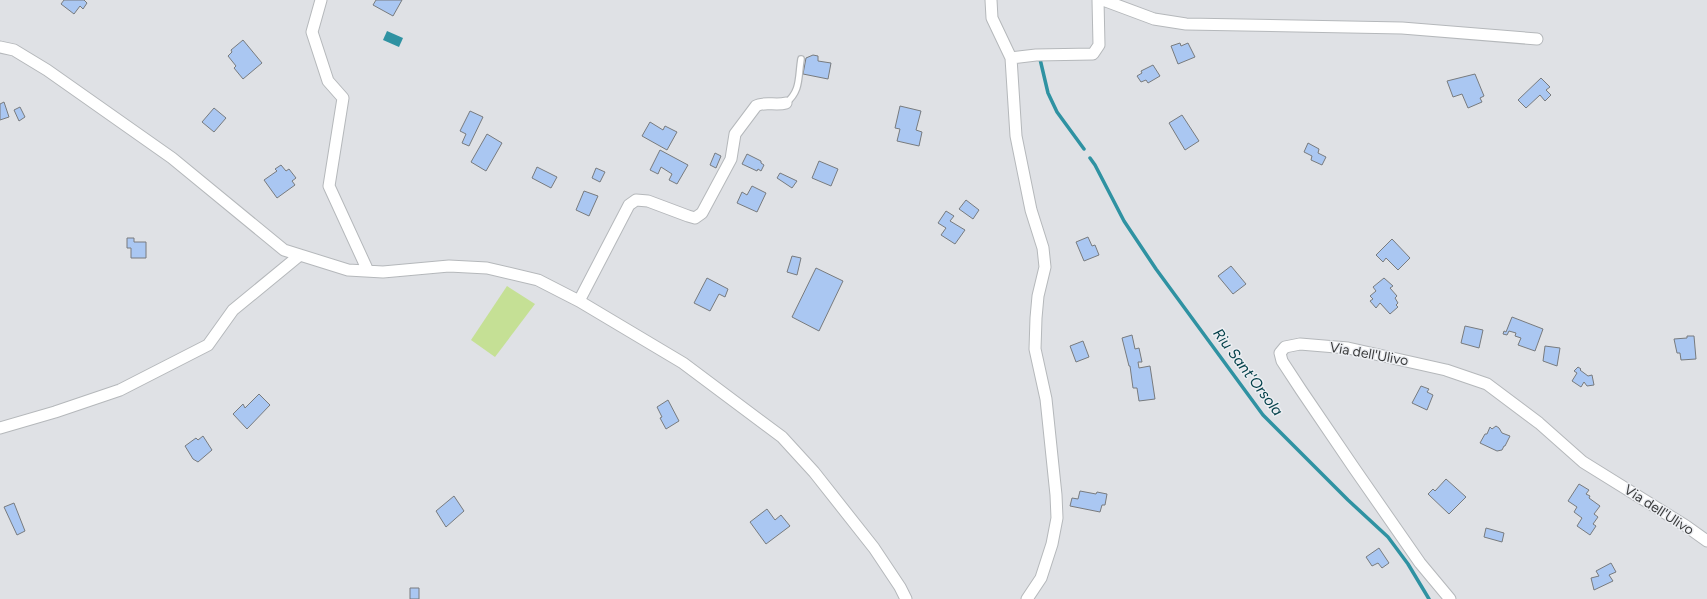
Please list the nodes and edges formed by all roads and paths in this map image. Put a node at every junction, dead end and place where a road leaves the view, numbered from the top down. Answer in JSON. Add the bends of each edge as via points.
{"nodes":[{"id":1,"x":321,"y":0,"type":"edge"},
{"id":2,"x":990,"y":0,"type":"edge"},
{"id":3,"x":1098,"y":0,"type":"edge"},
{"id":4,"x":1103,"y":0,"type":"edge"},
{"id":5,"x":1537,"y":39,"type":"dead end"},
{"id":6,"x":0,"y":47,"type":"edge"},
{"id":7,"x":1011,"y":58,"type":"junction"},
{"id":8,"x":801,"y":59,"type":"dead end"},
{"id":9,"x":786,"y":103,"type":"joint"},
{"id":10,"x":300,"y":255,"type":"junction"},
{"id":11,"x":368,"y":271,"type":"junction"},
{"id":12,"x":579,"y":301,"type":"junction"},
{"id":13,"x":0,"y":428,"type":"edge"},
{"id":14,"x":1707,"y":541,"type":"edge"},
{"id":15,"x":906,"y":599,"type":"edge"},
{"id":16,"x":1027,"y":599,"type":"edge"},
{"id":17,"x":1450,"y":599,"type":"edge"}],
"edges":[{"from":1,"to":11,"type":"street","via":[[312,32],[328,81],[343,98],[329,186]]},
{"from":2,"to":7,"type":"street","via":[[992,18]]},
{"from":3,"to":7,"type":"street","via":[[1099,45],[1093,54]]},
{"from":4,"to":5,"type":"street","via":[[1154,19],[1186,24],[1402,28]]},
{"from":6,"to":10,"type":"street","via":[[14,50],[47,70],[172,158],[284,250]]},
{"from":7,"to":16,"type":"street","via":[[1016,136],[1031,210],[1043,248],[1045,267],[1038,296],[1035,349],[1046,399],[1057,518],[1041,578]]},
{"from":8,"to":9,"type":"lane","via":[[798,88],[794,97]]},
{"from":9,"to":12,"type":"street","via":[[756,106],[735,134],[730,159],[702,213],[695,218],[648,201],[636,200],[629,205]]},
{"from":10,"to":11,"type":"street","via":[[348,270]]},
{"from":10,"to":13,"type":"street","via":[[232,310],[208,345],[120,390]]},
{"from":11,"to":12,"type":"street","via":[[449,266],[487,268],[538,280]]},
{"from":12,"to":15,"type":"street","via":[[683,363],[782,437],[814,472],[874,548]]},
{"from":14,"to":17,"type":"street","name":"Via dell'Ulivo","via":[[1583,462],[1487,384],[1446,370],[1348,348],[1300,344],[1285,346],[1280,352],[1282,361],[1420,562]]}]}
